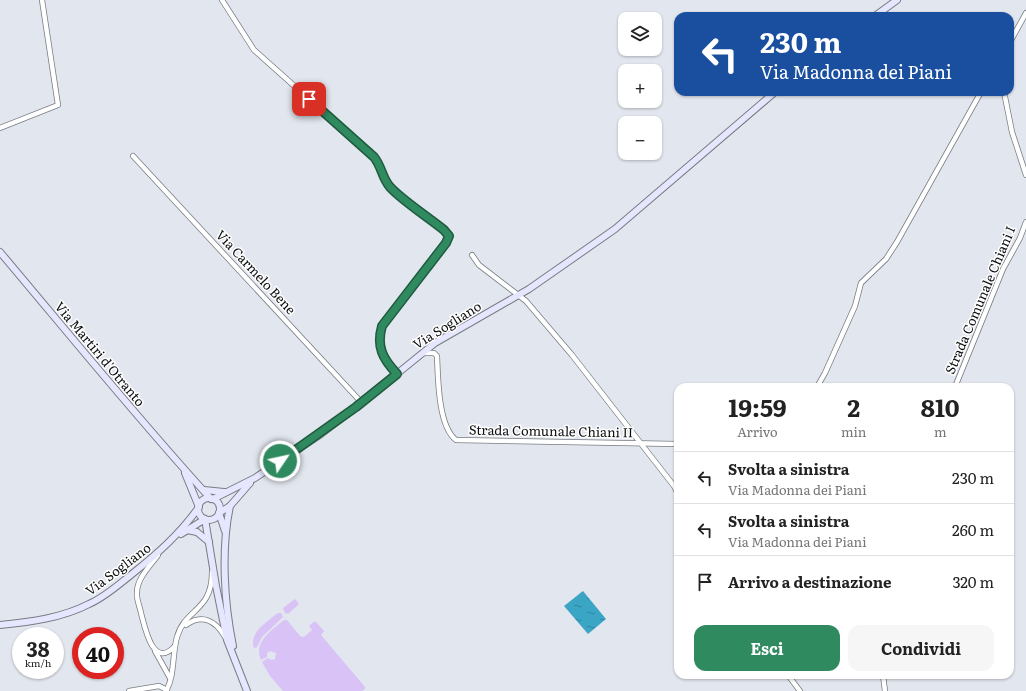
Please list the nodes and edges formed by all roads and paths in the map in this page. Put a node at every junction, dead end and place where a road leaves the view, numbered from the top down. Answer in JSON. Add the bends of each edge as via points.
{"nodes":[{"id":1,"x":42,"y":0,"type":"edge"},
{"id":2,"x":222,"y":0,"type":"edge"},
{"id":3,"x":897,"y":0,"type":"edge"},
{"id":4,"x":880,"y":12,"type":"edge"},
{"id":5,"x":1026,"y":14,"type":"edge"},
{"id":6,"x":1014,"y":35,"type":"edge"},
{"id":7,"x":770,"y":96,"type":"edge"},
{"id":8,"x":979,"y":96,"type":"edge"},
{"id":9,"x":1005,"y":96,"type":"edge"},
{"id":10,"x":0,"y":128,"type":"edge"},
{"id":11,"x":133,"y":156,"type":"dead end"},
{"id":12,"x":1026,"y":175,"type":"edge"},
{"id":13,"x":1026,"y":222,"type":"edge"},
{"id":14,"x":0,"y":252,"type":"edge"},
{"id":15,"x":472,"y":255,"type":"dead end"},
{"id":16,"x":519,"y":295,"type":"junction"},
{"id":17,"x":422,"y":353,"type":"junction"},
{"id":18,"x":397,"y":374,"type":"junction"},
{"id":19,"x":819,"y":383,"type":"edge"},
{"id":20,"x":957,"y":383,"type":"edge"},
{"id":21,"x":362,"y":403,"type":"junction"},
{"id":22,"x":640,"y":444,"type":"junction"},
{"id":23,"x":674,"y":444,"type":"edge"},
{"id":24,"x":183,"y":469,"type":"junction"},
{"id":25,"x":255,"y":478,"type":"junction"},
{"id":26,"x":674,"y":486,"type":"edge"},
{"id":27,"x":203,"y":490,"type":"junction"},
{"id":28,"x":228,"y":492,"type":"junction"},
{"id":29,"x":212,"y":499,"type":"junction"},
{"id":30,"x":230,"y":506,"type":"junction"},
{"id":31,"x":199,"y":507,"type":"junction"},
{"id":32,"x":219,"y":513,"type":"junction"},
{"id":33,"x":204,"y":519,"type":"junction"},
{"id":34,"x":187,"y":530,"type":"junction"},
{"id":35,"x":226,"y":535,"type":"junction"},
{"id":36,"x":174,"y":538,"type":"junction"},
{"id":37,"x":209,"y":543,"type":"junction"},
{"id":38,"x":161,"y":550,"type":"junction"},
{"id":39,"x":212,"y":554,"type":"junction"},
{"id":40,"x":0,"y":625,"type":"edge"},
{"id":41,"x":183,"y":627,"type":"junction"},
{"id":42,"x":175,"y":646,"type":"junction"},
{"id":43,"x":153,"y":648,"type":"junction"},
{"id":44,"x":232,"y":652,"type":"junction"},
{"id":45,"x":236,"y":661,"type":"junction"},
{"id":46,"x":791,"y":679,"type":"edge"},
{"id":47,"x":884,"y":679,"type":"edge"},
{"id":48,"x":169,"y":680,"type":"junction"},
{"id":49,"x":159,"y":686,"type":"junction"},
{"id":50,"x":148,"y":690,"type":"edge"},
{"id":51,"x":129,"y":691,"type":"edge"},
{"id":52,"x":166,"y":691,"type":"edge"},
{"id":53,"x":247,"y":691,"type":"edge"},
{"id":54,"x":800,"y":691,"type":"edge"},
{"id":55,"x":885,"y":691,"type":"edge"}],
"edges":[{"from":1,"to":10,"type":"street","via":[[58,105]]},
{"from":2,"to":18,"type":"street","via":[[254,50],[374,157],[380,164],[384,179],[392,188],[449,236],[382,326],[379,348],[384,360]]},
{"from":3,"to":4,"type":"street"},
{"from":5,"to":6,"type":"street"},
{"from":7,"to":16,"type":"street","name":"Via Sogliano","via":[[615,229]]},
{"from":8,"to":19,"type":"street","via":[[897,242],[886,259],[861,283],[855,306]]},
{"from":9,"to":12,"type":"street","via":[[1012,132]]},
{"from":11,"to":21,"type":"street","name":"Via Carmelo Bene"},
{"from":13,"to":20,"type":"street","name":"Strada Comunale Chiani I","via":[[1003,269]]},
{"from":14,"to":24,"type":"street","name":"Via Martiri d'Otranto"},
{"from":15,"to":16,"type":"street","via":[[479,265]]},
{"from":16,"to":17,"type":"street","name":"Via Sogliano"},
{"from":16,"to":22,"type":"street","via":[[572,355]]},
{"from":17,"to":18,"type":"street","name":"Via Sogliano"},
{"from":17,"to":22,"type":"street","name":"Strada Comunale Chiani II","via":[[434,353],[438,356],[438,385],[446,429],[456,440]]},
{"from":18,"to":21,"type":"street","name":"Via Sogliano"},
{"from":21,"to":25,"type":"street","name":"Via Sogliano"},
{"from":22,"to":23,"type":"street","name":"Strada Comunale Chiani II"},
{"from":22,"to":26,"type":"street"},
{"from":24,"to":27,"type":"street","name":"Via Martiri d'Otranto"},
{"from":24,"to":31,"type":"street","name":"Via Martiri d'Otranto"},
{"from":25,"to":28,"type":"street","name":"Via Sogliano"},
{"from":25,"to":30,"type":"street","name":"Via Sogliano","via":[[237,495]]},
{"from":27,"to":28,"type":"street","name":"Via Sogliano"},
{"from":27,"to":29,"type":"street","name":"Via Martiri d'Otranto"},
{"from":28,"to":29,"type":"street","name":"Via Sogliano"},
{"from":29,"to":31,"type":"street","name":"Via Sogliano","via":[[205,499]]},
{"from":29,"to":32,"type":"street","via":[[220,506]]},
{"from":30,"to":32,"type":"street","name":"Via Sogliano"},
{"from":30,"to":35,"type":"street"},
{"from":31,"to":33,"type":"street"},
{"from":31,"to":36,"type":"street","name":"Via Sogliano"},
{"from":32,"to":33,"type":"street","name":"Via Sogliano","via":[[212,520]]},
{"from":32,"to":35,"type":"street"},
{"from":33,"to":34,"type":"street","name":"Via Sogliano"},
{"from":33,"to":37,"type":"street"},
{"from":34,"to":36,"type":"street","name":"Via Sogliano"},
{"from":34,"to":37,"type":"street","via":[[197,532]]},
{"from":35,"to":45,"type":"street","via":[[226,596]]},
{"from":36,"to":38,"type":"street","name":"Via Sogliano"},
{"from":37,"to":39,"type":"street"},
{"from":38,"to":40,"type":"street","name":"Via Sogliano","via":[[106,594],[89,604],[48,618]]},
{"from":38,"to":43,"type":"street","via":[[147,569],[136,592]]},
{"from":39,"to":41,"type":"street","via":[[210,592],[205,602]]},
{"from":39,"to":44,"type":"street","via":[[221,612]]},
{"from":41,"to":42,"type":"street","via":[[177,636]]},
{"from":41,"to":44,"type":"street","via":[[197,619],[212,622],[218,626]]},
{"from":42,"to":43,"type":"street","via":[[166,653],[159,653]]},
{"from":42,"to":48,"type":"street"},
{"from":43,"to":48,"type":"street"},
{"from":44,"to":45,"type":"street"},
{"from":45,"to":53,"type":"street"},
{"from":46,"to":54,"type":"street"},
{"from":47,"to":55,"type":"street"},
{"from":48,"to":49,"type":"street"},
{"from":48,"to":52,"type":"street"},
{"from":49,"to":50,"type":"street"},
{"from":49,"to":52,"type":"street"},
{"from":50,"to":51,"type":"street"}]}
